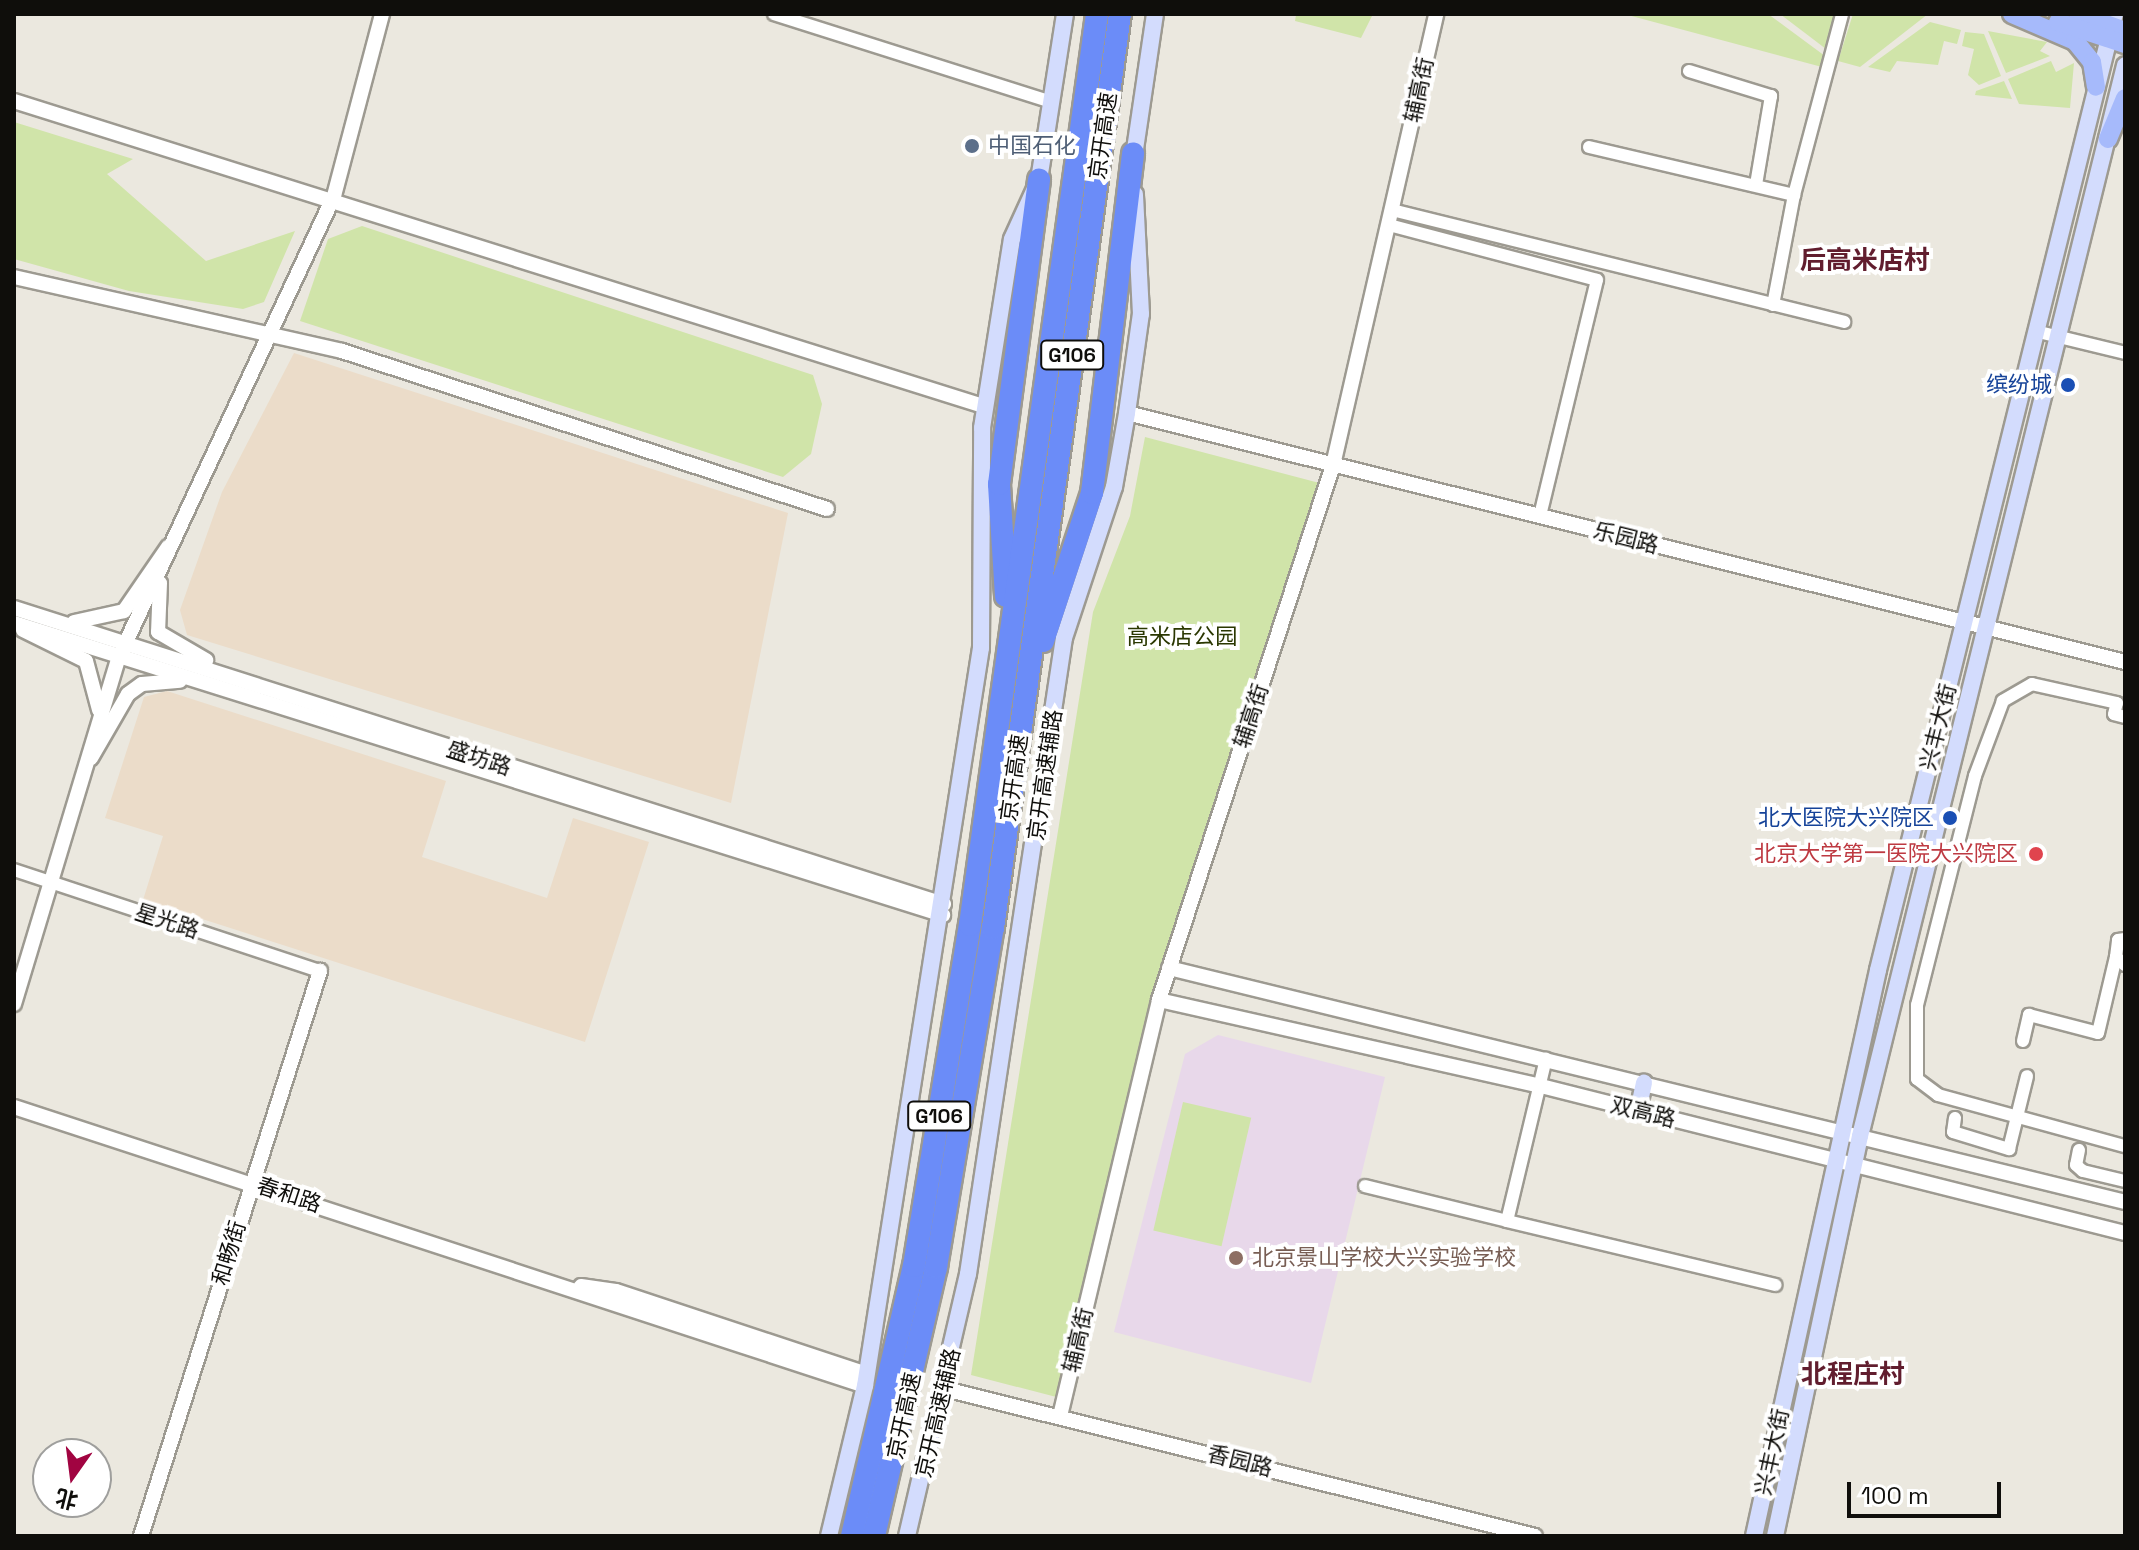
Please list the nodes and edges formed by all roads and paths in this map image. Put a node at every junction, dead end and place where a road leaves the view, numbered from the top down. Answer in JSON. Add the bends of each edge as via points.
{"nodes":[{"id":1,"x":382,"y":14,"type":"edge"},
{"id":2,"x":774,"y":14,"type":"edge"},
{"id":3,"x":1065,"y":14,"type":"edge"},
{"id":4,"x":1097,"y":14,"type":"edge"},
{"id":5,"x":1120,"y":14,"type":"edge"},
{"id":6,"x":1155,"y":14,"type":"edge"},
{"id":7,"x":1436,"y":14,"type":"edge"},
{"id":8,"x":1842,"y":14,"type":"edge"},
{"id":9,"x":2012,"y":14,"type":"edge"},
{"id":10,"x":2033,"y":14,"type":"edge"},
{"id":11,"x":2078,"y":14,"type":"edge"},
{"id":12,"x":2117,"y":31,"type":"edge"},
{"id":13,"x":2125,"y":65,"type":"edge"},
{"id":14,"x":1689,"y":71,"type":"dead end"},
{"id":15,"x":2096,"y":87,"type":"junction"},
{"id":16,"x":2125,"y":98,"type":"edge"},
{"id":17,"x":14,"y":101,"type":"edge"},
{"id":18,"x":1051,"y":102,"type":"junction"},
{"id":19,"x":2108,"y":139,"type":"junction"},
{"id":20,"x":1589,"y":147,"type":"dead end"},
{"id":21,"x":1133,"y":153,"type":"junction"},
{"id":22,"x":1039,"y":180,"type":"junction"},
{"id":23,"x":1756,"y":185,"type":"junction"},
{"id":24,"x":1794,"y":195,"type":"junction"},
{"id":25,"x":334,"y":196,"type":"junction"},
{"id":26,"x":1391,"y":217,"type":"junction"},
{"id":27,"x":14,"y":277,"type":"edge"},
{"id":28,"x":1773,"y":305,"type":"junction"},
{"id":29,"x":1844,"y":322,"type":"dead end"},
{"id":30,"x":2035,"y":331,"type":"junction"},
{"id":31,"x":273,"y":334,"type":"junction"},
{"id":32,"x":2061,"y":338,"type":"junction"},
{"id":33,"x":2125,"y":353,"type":"edge"},
{"id":34,"x":986,"y":407,"type":"junction"},
{"id":35,"x":1127,"y":413,"type":"junction"},
{"id":36,"x":1333,"y":465,"type":"junction"},
{"id":37,"x":827,"y":509,"type":"dead end"},
{"id":38,"x":1540,"y":516,"type":"junction"},
{"id":39,"x":175,"y":542,"type":"junction"},
{"id":40,"x":163,"y":565,"type":"junction"},
{"id":41,"x":14,"y":608,"type":"edge"},
{"id":42,"x":52,"y":620,"type":"junction"},
{"id":43,"x":1964,"y":622,"type":"junction"},
{"id":44,"x":15,"y":624,"type":"edge"},
{"id":45,"x":1987,"y":627,"type":"junction"},
{"id":46,"x":122,"y":650,"type":"junction"},
{"id":47,"x":2125,"y":662,"type":"edge"},
{"id":48,"x":241,"y":681,"type":"junction"},
{"id":49,"x":202,"y":683,"type":"junction"},
{"id":50,"x":1014,"y":694,"type":"junction"},
{"id":51,"x":2125,"y":717,"type":"edge"},
{"id":52,"x":97,"y":730,"type":"junction"},
{"id":53,"x":88,"y":761,"type":"junction"},
{"id":54,"x":14,"y":870,"type":"edge"},
{"id":55,"x":51,"y":883,"type":"junction"},
{"id":56,"x":944,"y":910,"type":"junction"},
{"id":57,"x":2125,"y":939,"type":"edge"},
{"id":58,"x":2120,"y":961,"type":"edge"},
{"id":59,"x":1169,"y":968,"type":"junction"},
{"id":60,"x":320,"y":971,"type":"joint"},
{"id":61,"x":1159,"y":1000,"type":"junction"},
{"id":62,"x":14,"y":1004,"type":"edge"},
{"id":63,"x":2023,"y":1041,"type":"dead end"},
{"id":64,"x":1546,"y":1059,"type":"junction"},
{"id":65,"x":2027,"y":1076,"type":"dead end"},
{"id":66,"x":1644,"y":1083,"type":"junction"},
{"id":67,"x":1541,"y":1086,"type":"junction"},
{"id":68,"x":14,"y":1107,"type":"edge"},
{"id":69,"x":1638,"y":1111,"type":"junction"},
{"id":70,"x":2017,"y":1116,"type":"junction"},
{"id":71,"x":1955,"y":1118,"type":"dead end"},
{"id":72,"x":1841,"y":1132,"type":"junction"},
{"id":73,"x":1860,"y":1136,"type":"junction"},
{"id":74,"x":2125,"y":1146,"type":"edge"},
{"id":75,"x":2079,"y":1150,"type":"dead end"},
{"id":76,"x":1834,"y":1160,"type":"junction"},
{"id":77,"x":1854,"y":1165,"type":"junction"},
{"id":78,"x":2125,"y":1181,"type":"edge"},
{"id":79,"x":251,"y":1183,"type":"junction"},
{"id":80,"x":1365,"y":1186,"type":"dead end"},
{"id":81,"x":2125,"y":1202,"type":"edge"},
{"id":82,"x":1507,"y":1221,"type":"junction"},
{"id":83,"x":2125,"y":1233,"type":"edge"},
{"id":84,"x":1775,"y":1285,"type":"dead end"},
{"id":85,"x":866,"y":1380,"type":"junction"},
{"id":86,"x":1786,"y":1386,"type":"junction"},
{"id":87,"x":945,"y":1389,"type":"junction"},
{"id":88,"x":1809,"y":1391,"type":"junction"},
{"id":89,"x":1060,"y":1416,"type":"junction"},
{"id":90,"x":141,"y":1536,"type":"edge"},
{"id":91,"x":829,"y":1536,"type":"edge"},
{"id":92,"x":852,"y":1536,"type":"edge"},
{"id":93,"x":874,"y":1536,"type":"edge"},
{"id":94,"x":907,"y":1536,"type":"edge"},
{"id":95,"x":1535,"y":1536,"type":"edge"},
{"id":96,"x":1754,"y":1536,"type":"edge"},
{"id":97,"x":1775,"y":1536,"type":"edge"}],
"edges":[{"from":1,"to":25,"type":"street"},
{"from":2,"to":18,"type":"street"},
{"from":3,"to":18,"type":"main road"},
{"from":4,"to":50,"type":"highway","name":"京开高速","number":"G106"},
{"from":5,"to":50,"type":"highway","name":"京开高速","number":"G106"},
{"from":6,"to":21,"type":"main road","name":"京开高速辅路"},
{"from":7,"to":26,"type":"street","name":"辅高街"},
{"from":8,"to":24,"type":"street"},
{"from":9,"to":15,"type":"main road","via":[[2075,41],[2092,62]]},
{"from":10,"to":12,"type":"main road"},
{"from":11,"to":12,"type":"main road"},
{"from":12,"to":15,"type":"main road","name":"兴丰大街"},
{"from":13,"to":19,"type":"main road","name":"兴丰大街"},
{"from":14,"to":23,"type":"street","via":[[1771,96]]},
{"from":15,"to":30,"type":"main road","name":"兴丰大街"},
{"from":16,"to":19,"type":"main road"},
{"from":17,"to":25,"type":"street"},
{"from":18,"to":22,"type":"main road"},
{"from":19,"to":32,"type":"main road","name":"兴丰大街"},
{"from":20,"to":23,"type":"street"},
{"from":21,"to":35,"type":"main road","name":"京开高速辅路","via":[[1142,282]]},
{"from":21,"to":50,"type":"highway","via":[[1092,493]]},
{"from":22,"to":34,"type":"main road","via":[[1012,239]]},
{"from":22,"to":50,"type":"highway","via":[[999,484]]},
{"from":23,"to":24,"type":"street"},
{"from":24,"to":28,"type":"street"},
{"from":25,"to":31,"type":"street"},
{"from":25,"to":34,"type":"street"},
{"from":26,"to":28,"type":"street"},
{"from":26,"to":36,"type":"street","name":"辅高街"},
{"from":26,"to":38,"type":"street","via":[[1597,280]]},
{"from":27,"to":31,"type":"street","via":[[126,307]]},
{"from":28,"to":29,"type":"street"},
{"from":30,"to":32,"type":"street"},
{"from":30,"to":43,"type":"main road","name":"兴丰大街"},
{"from":31,"to":37,"type":"street"},
{"from":31,"to":39,"type":"street"},
{"from":32,"to":33,"type":"street"},
{"from":32,"to":45,"type":"main road","name":"兴丰大街"},
{"from":34,"to":56,"type":"main road","via":[[978,486],[985,608]]},
{"from":35,"to":36,"type":"street","name":"乐园路"},
{"from":35,"to":87,"type":"main road","name":"京开高速辅路","via":[[1114,487],[1064,638],[1025,920]]},
{"from":36,"to":38,"type":"street","name":"乐园路"},
{"from":36,"to":59,"type":"street","name":"辅高街"},
{"from":38,"to":43,"type":"street","name":"乐园路"},
{"from":39,"to":40,"type":"street"},
{"from":39,"to":42,"type":"street","via":[[151,564],[124,611],[85,623]]},
{"from":40,"to":46,"type":"street"},
{"from":40,"to":48,"type":"street","via":[[158,632]]},
{"from":41,"to":42,"type":"street","name":"盛坊路"},
{"from":42,"to":46,"type":"street","name":"盛坊路"},
{"from":43,"to":45,"type":"street","name":"乐园路"},
{"from":43,"to":72,"type":"main road","name":"兴丰大街"},
{"from":44,"to":46,"type":"street","name":"盛坊路"},
{"from":44,"to":52,"type":"street","via":[[38,642],[86,661],[98,689]]},
{"from":45,"to":47,"type":"street","name":"乐园路"},
{"from":45,"to":73,"type":"main road","name":"兴丰大街"},
{"from":46,"to":48,"type":"street","name":"盛坊路"},
{"from":46,"to":49,"type":"street","name":"盛坊路"},
{"from":46,"to":52,"type":"street"},
{"from":48,"to":56,"type":"street","name":"盛坊路"},
{"from":49,"to":53,"type":"street","via":[[167,680],[128,694],[106,741]]},
{"from":49,"to":56,"type":"street","name":"盛坊路"},
{"from":50,"to":92,"type":"highway","name":"京开高速","number":"G106","via":[[914,1266]]},
{"from":50,"to":93,"type":"highway","name":"京开高速","number":"G106","via":[[936,1267]]},
{"from":51,"to":70,"type":"street","via":[[2114,714],[2117,703],[2032,684],[2003,701],[1975,776],[1917,1005],[1917,1079],[1938,1095]]},
{"from":52,"to":53,"type":"street"},
{"from":53,"to":55,"type":"street"},
{"from":54,"to":55,"type":"street","name":"星光路"},
{"from":55,"to":60,"type":"street","name":"星光路"},
{"from":55,"to":62,"type":"street"},
{"from":56,"to":85,"type":"main road"},
{"from":57,"to":58,"type":"street","via":[[2118,940]]},
{"from":58,"to":63,"type":"street","via":[[2098,1033],[2029,1015]]},
{"from":59,"to":61,"type":"street","name":"辅高街"},
{"from":59,"to":64,"type":"street","name":"双高路"},
{"from":60,"to":79,"type":"street","name":"和畅街"},
{"from":61,"to":67,"type":"street","name":"双高路"},
{"from":61,"to":89,"type":"street","name":"辅高街"},
{"from":64,"to":66,"type":"street","name":"双高路"},
{"from":64,"to":67,"type":"street"},
{"from":65,"to":70,"type":"street"},
{"from":66,"to":69,"type":"main road"},
{"from":66,"to":72,"type":"street","name":"双高路"},
{"from":67,"to":69,"type":"street","name":"双高路"},
{"from":67,"to":82,"type":"street"},
{"from":68,"to":79,"type":"street","name":"春和路"},
{"from":69,"to":76,"type":"street","name":"双高路"},
{"from":70,"to":71,"type":"street","via":[[2009,1149],[1953,1132]]},
{"from":70,"to":74,"type":"street"},
{"from":72,"to":73,"type":"street","name":"双高路"},
{"from":72,"to":76,"type":"main road","name":"兴丰大街"},
{"from":73,"to":77,"type":"main road","name":"兴丰大街"},
{"from":73,"to":81,"type":"street","name":"双高路"},
{"from":75,"to":78,"type":"street","via":[[2076,1165],[2083,1171]]},
{"from":76,"to":77,"type":"street","name":"双高路"},
{"from":76,"to":86,"type":"main road","name":"兴丰大街"},
{"from":77,"to":83,"type":"street","name":"双高路"},
{"from":77,"to":88,"type":"main road","name":"兴丰大街"},
{"from":79,"to":85,"type":"street","name":"春和路","via":[[564,1284],[616,1291]]},
{"from":79,"to":90,"type":"street","name":"和畅街"},
{"from":80,"to":82,"type":"street"},
{"from":82,"to":84,"type":"street"},
{"from":85,"to":91,"type":"main road"},
{"from":86,"to":88,"type":"street"},
{"from":86,"to":96,"type":"main road","name":"兴丰大街"},
{"from":87,"to":89,"type":"street","name":"香园路"},
{"from":87,"to":94,"type":"main road","name":"京开高速辅路"},
{"from":88,"to":97,"type":"main road","name":"兴丰大街"},
{"from":89,"to":95,"type":"street","name":"香园路"}]}
